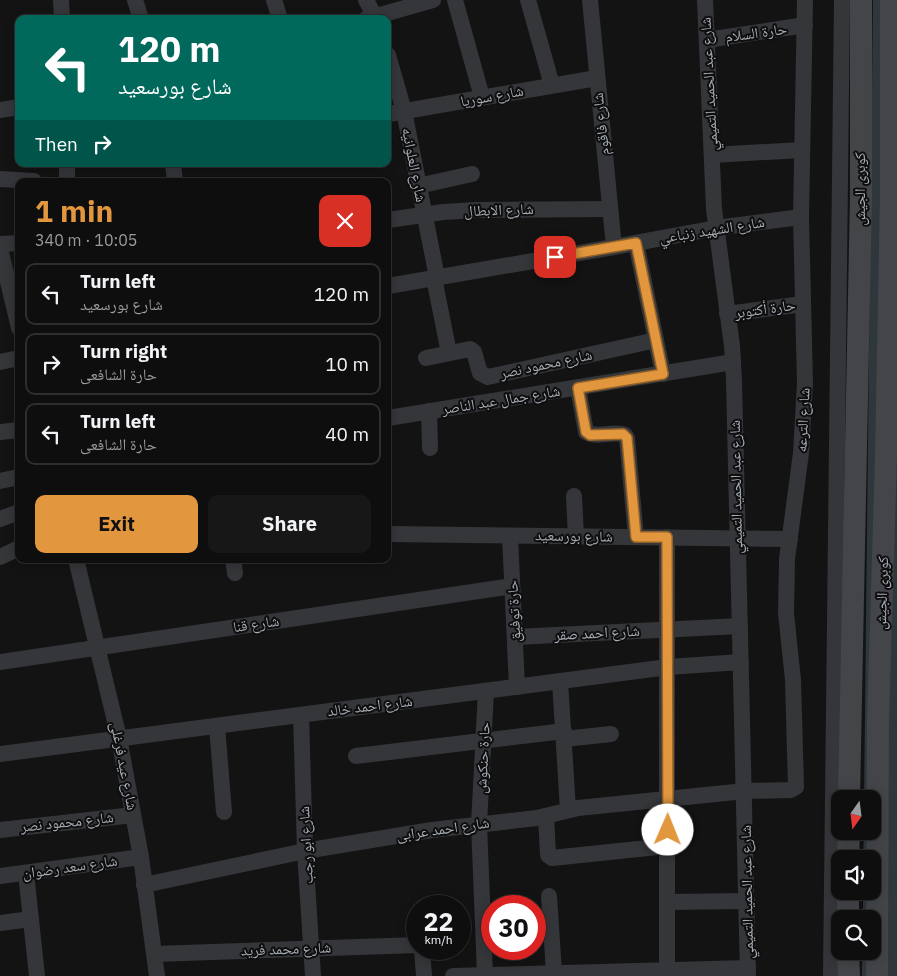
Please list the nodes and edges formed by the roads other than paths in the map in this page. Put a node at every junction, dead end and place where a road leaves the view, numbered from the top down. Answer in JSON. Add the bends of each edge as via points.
{"nodes":[{"id":1,"x":61,"y":0,"type":"edge"},
{"id":2,"x":135,"y":0,"type":"edge"},
{"id":3,"x":274,"y":0,"type":"edge"},
{"id":4,"x":366,"y":0,"type":"edge"},
{"id":5,"x":433,"y":0,"type":"edge"},
{"id":6,"x":456,"y":0,"type":"edge"},
{"id":7,"x":528,"y":0,"type":"edge"},
{"id":8,"x":590,"y":0,"type":"edge"},
{"id":9,"x":705,"y":0,"type":"edge"},
{"id":10,"x":805,"y":0,"type":"edge"},
{"id":11,"x":842,"y":0,"type":"edge"},
{"id":12,"x":861,"y":0,"type":"edge"},
{"id":13,"x":891,"y":0,"type":"edge"},
{"id":14,"x":62,"y":15,"type":"edge"},
{"id":15,"x":140,"y":15,"type":"edge"},
{"id":16,"x":279,"y":15,"type":"edge"},
{"id":17,"x":371,"y":15,"type":"edge"},
{"id":18,"x":382,"y":15,"type":"edge"},
{"id":19,"x":805,"y":26,"type":"junction"},
{"id":20,"x":707,"y":40,"type":"junction"},
{"id":21,"x":391,"y":66,"type":"edge"},
{"id":22,"x":597,"y":78,"type":"junction"},
{"id":23,"x":552,"y":85,"type":"junction"},
{"id":24,"x":482,"y":98,"type":"junction"},
{"id":25,"x":15,"y":108,"type":"edge"},
{"id":26,"x":0,"y":110,"type":"edge"},
{"id":27,"x":404,"y":111,"type":"junction"},
{"id":28,"x":391,"y":113,"type":"edge"},
{"id":29,"x":802,"y":150,"type":"junction"},
{"id":30,"x":712,"y":155,"type":"junction"},
{"id":31,"x":472,"y":174,"type":"dead end"},
{"id":32,"x":0,"y":179,"type":"edge"},
{"id":33,"x":15,"y":180,"type":"edge"},
{"id":34,"x":418,"y":186,"type":"junction"},
{"id":35,"x":610,"y":209,"type":"junction"},
{"id":36,"x":424,"y":214,"type":"junction"},
{"id":37,"x":801,"y":217,"type":"junction"},
{"id":38,"x":391,"y":220,"type":"edge"},
{"id":39,"x":716,"y":228,"type":"junction"},
{"id":40,"x":15,"y":243,"type":"edge"},
{"id":41,"x":636,"y":243,"type":"junction"},
{"id":42,"x":0,"y":244,"type":"edge"},
{"id":43,"x":614,"y":247,"type":"junction"},
{"id":44,"x":0,"y":248,"type":"edge"},
{"id":45,"x":436,"y":278,"type":"junction"},
{"id":46,"x":391,"y":286,"type":"edge"},
{"id":47,"x":803,"y":304,"type":"junction"},
{"id":48,"x":15,"y":311,"type":"edge"},
{"id":49,"x":728,"y":314,"type":"junction"},
{"id":50,"x":656,"y":340,"type":"junction"},
{"id":51,"x":449,"y":353,"type":"junction"},
{"id":52,"x":426,"y":358,"type":"dead end"},
{"id":53,"x":15,"y":359,"type":"edge"},
{"id":54,"x":0,"y":362,"type":"edge"},
{"id":55,"x":733,"y":362,"type":"junction"},
{"id":56,"x":663,"y":374,"type":"junction"},
{"id":57,"x":578,"y":388,"type":"junction"},
{"id":58,"x":429,"y":411,"type":"junction"},
{"id":59,"x":391,"y":417,"type":"edge"},
{"id":60,"x":15,"y":430,"type":"edge"},
{"id":61,"x":0,"y":432,"type":"edge"},
{"id":62,"x":430,"y":448,"type":"dead end"},
{"id":63,"x":15,"y":478,"type":"edge"},
{"id":64,"x":0,"y":481,"type":"edge"},
{"id":65,"x":574,"y":496,"type":"dead end"},
{"id":66,"x":15,"y":513,"type":"edge"},
{"id":67,"x":0,"y":519,"type":"edge"},
{"id":68,"x":391,"y":534,"type":"edge"},
{"id":69,"x":510,"y":536,"type":"junction"},
{"id":70,"x":576,"y":536,"type":"junction"},
{"id":71,"x":636,"y":537,"type":"junction"},
{"id":72,"x":667,"y":537,"type":"junction"},
{"id":73,"x":737,"y":538,"type":"junction"},
{"id":74,"x":790,"y":539,"type":"junction"},
{"id":75,"x":15,"y":550,"type":"edge"},
{"id":76,"x":0,"y":556,"type":"edge"},
{"id":77,"x":77,"y":563,"type":"edge"},
{"id":78,"x":512,"y":586,"type":"junction"},
{"id":79,"x":740,"y":626,"type":"junction"},
{"id":80,"x":667,"y":630,"type":"junction"},
{"id":81,"x":515,"y":637,"type":"junction"},
{"id":82,"x":98,"y":647,"type":"junction"},
{"id":83,"x":0,"y":662,"type":"edge"},
{"id":84,"x":741,"y":662,"type":"junction"},
{"id":85,"x":668,"y":667,"type":"junction"},
{"id":86,"x":560,"y":681,"type":"junction"},
{"id":87,"x":518,"y":687,"type":"junction"},
{"id":88,"x":486,"y":691,"type":"junction"},
{"id":89,"x":301,"y":715,"type":"junction"},
{"id":90,"x":217,"y":726,"type":"junction"},
{"id":91,"x":611,"y":734,"type":"dead end"},
{"id":92,"x":564,"y":735,"type":"junction"},
{"id":93,"x":119,"y":738,"type":"junction"},
{"id":94,"x":484,"y":740,"type":"junction"},
{"id":95,"x":0,"y":754,"type":"edge"},
{"id":96,"x":356,"y":756,"type":"dead end"},
{"id":97,"x":849,"y":790,"type":"edge"},
{"id":98,"x":744,"y":791,"type":"junction"},
{"id":99,"x":668,"y":798,"type":"junction"},
{"id":100,"x":568,"y":810,"type":"junction"},
{"id":101,"x":224,"y":812,"type":"dead end"},
{"id":102,"x":133,"y":815,"type":"junction"},
{"id":103,"x":546,"y":816,"type":"junction"},
{"id":104,"x":479,"y":824,"type":"junction"},
{"id":105,"x":0,"y":830,"type":"edge"},
{"id":106,"x":667,"y":846,"type":"junction"},
{"id":107,"x":305,"y":851,"type":"junction"},
{"id":108,"x":141,"y":857,"type":"junction"},
{"id":109,"x":26,"y":873,"type":"junction"},
{"id":110,"x":0,"y":876,"type":"edge"},
{"id":111,"x":144,"y":885,"type":"junction"},
{"id":112,"x":549,"y":896,"type":"dead end"},
{"id":113,"x":747,"y":901,"type":"junction"},
{"id":114,"x":667,"y":902,"type":"junction"},
{"id":115,"x":31,"y":919,"type":"junction"},
{"id":116,"x":0,"y":923,"type":"edge"},
{"id":117,"x":406,"y":945,"type":"edge"},
{"id":118,"x":312,"y":948,"type":"junction"},
{"id":119,"x":155,"y":954,"type":"junction"},
{"id":120,"x":423,"y":960,"type":"edge"},
{"id":121,"x":848,"y":960,"type":"edge"},
{"id":122,"x":748,"y":972,"type":"edge"},
{"id":123,"x":554,"y":973,"type":"junction"},
{"id":124,"x":667,"y":973,"type":"edge"},
{"id":125,"x":485,"y":975,"type":"edge"},
{"id":126,"x":37,"y":976,"type":"edge"},
{"id":127,"x":157,"y":976,"type":"edge"},
{"id":128,"x":313,"y":976,"type":"edge"},
{"id":129,"x":424,"y":976,"type":"edge"},
{"id":130,"x":453,"y":976,"type":"edge"},
{"id":131,"x":831,"y":976,"type":"edge"},
{"id":132,"x":848,"y":976,"type":"edge"},
{"id":133,"x":878,"y":976,"type":"edge"}],
"edges":[{"from":1,"to":14,"type":"street"},
{"from":2,"to":15,"type":"street"},
{"from":3,"to":16,"type":"street"},
{"from":4,"to":17,"type":"street"},
{"from":5,"to":18,"type":"street"},
{"from":6,"to":24,"type":"street"},
{"from":7,"to":23,"type":"street"},
{"from":8,"to":22,"type":"street","name":"شارع فاقوم"},
{"from":9,"to":20,"type":"street","name":"شارع عبد الحميد التميمي"},
{"from":10,"to":19,"type":"street","name":"شارع الترعه"},
{"from":11,"to":131,"type":"street"},
{"from":12,"to":97,"type":"main road","name":"كوبرى الجيش"},
{"from":13,"to":133,"type":"main road","name":"كوبرى الجيش","via":[[891,194],[878,722]]},
{"from":19,"to":20,"type":"street","name":"حارة السلام"},
{"from":19,"to":29,"type":"street","name":"شارع الترعه"},
{"from":20,"to":30,"type":"street","name":"شارع عبد الحميد التميمي"},
{"from":21,"to":27,"type":"street","name":"شارع العلوانيه"},
{"from":22,"to":23,"type":"street","name":"شارع سوريا"},
{"from":22,"to":35,"type":"street","name":"شارع فاقوم"},
{"from":23,"to":24,"type":"street","name":"شارع سوريا"},
{"from":24,"to":27,"type":"street","name":"شارع سوريا"},
{"from":25,"to":26,"type":"street"},
{"from":27,"to":28,"type":"street","name":"شارع سوريا"},
{"from":27,"to":34,"type":"street","name":"شارع العلوانيه"},
{"from":29,"to":30,"type":"street"},
{"from":29,"to":37,"type":"street","name":"شارع الترعه"},
{"from":30,"to":39,"type":"street","name":"شارع عبد الحميد التميمي"},
{"from":31,"to":34,"type":"street"},
{"from":32,"to":33,"type":"street"},
{"from":34,"to":36,"type":"street","name":"شارع العلوانيه"},
{"from":35,"to":36,"type":"street","name":"شارع الابطال","via":[[516,208]]},
{"from":35,"to":43,"type":"street","name":"شارع فاقوم"},
{"from":36,"to":38,"type":"street","name":"شارع الابطال"},
{"from":36,"to":45,"type":"street","name":"شارع العلوانيه"},
{"from":37,"to":39,"type":"street","name":"شارع الشهيد زنباعي"},
{"from":37,"to":47,"type":"street","name":"شارع الترعه"},
{"from":39,"to":41,"type":"street","name":"شارع الشهيد زنباعي"},
{"from":39,"to":49,"type":"street","name":"شارع عبد الحميد التميمي"},
{"from":40,"to":42,"type":"street"},
{"from":41,"to":43,"type":"street","name":"شارع الشهيد زنباعي"},
{"from":41,"to":50,"type":"street"},
{"from":43,"to":45,"type":"street","name":"شارع الشهيد زنباعي"},
{"from":44,"to":48,"type":"street"},
{"from":45,"to":46,"type":"street","name":"شارع الشهيد زنباعي"},
{"from":45,"to":51,"type":"street","name":"شارع العلوانيه"},
{"from":47,"to":49,"type":"street","name":"حارة أكتوبر"},
{"from":47,"to":74,"type":"street","name":"شارع الترعه","via":[[804,419]]},
{"from":49,"to":55,"type":"street","name":"شارع عبد الحميد التميمي"},
{"from":50,"to":51,"type":"street","name":"شارع محمود نصر","via":[[488,376],[480,373],[473,350]]},
{"from":50,"to":56,"type":"street"},
{"from":51,"to":52,"type":"street","name":"شارع محمود نصر"},
{"from":53,"to":54,"type":"street"},
{"from":55,"to":56,"type":"street","name":"شارع جمال عبد الناصر"},
{"from":55,"to":73,"type":"street","name":"شارع عبد الحميد التميمي"},
{"from":56,"to":57,"type":"street","name":"شارع جمال عبد الناصر"},
{"from":57,"to":58,"type":"street","name":"شارع جمال عبد الناصر"},
{"from":57,"to":71,"type":"street","via":[[586,432],[590,435],[623,434],[627,438]]},
{"from":58,"to":59,"type":"street","name":"شارع جمال عبد الناصر"},
{"from":58,"to":62,"type":"street"},
{"from":60,"to":61,"type":"street"},
{"from":63,"to":64,"type":"street"},
{"from":65,"to":70,"type":"street"},
{"from":66,"to":67,"type":"street"},
{"from":68,"to":69,"type":"street","name":"شارع بورسعيد"},
{"from":69,"to":70,"type":"street","name":"شارع بورسعيد"},
{"from":69,"to":78,"type":"street","name":"حارة توفيق"},
{"from":70,"to":71,"type":"street","name":"شارع بورسعيد"},
{"from":71,"to":72,"type":"street","name":"شارع بورسعيد"},
{"from":72,"to":73,"type":"street","name":"شارع بورسعيد"},
{"from":72,"to":80,"type":"street"},
{"from":73,"to":74,"type":"street","name":"شارع بورسعيد"},
{"from":73,"to":79,"type":"street","name":"شارع عبد الحميد التميمي"},
{"from":74,"to":98,"type":"street","name":"شارع الترعه","via":[[786,620],[793,680],[797,783],[791,790]]},
{"from":75,"to":76,"type":"street"},
{"from":77,"to":82,"type":"street","name":"شارع عيد فرغلى"},
{"from":78,"to":81,"type":"street","name":"حارة توفيق"},
{"from":78,"to":82,"type":"street","name":"شارع قنا"},
{"from":79,"to":80,"type":"street","name":"شارع احمد صقر"},
{"from":79,"to":84,"type":"street","name":"شارع عبد الحميد التميمي"},
{"from":80,"to":81,"type":"street","name":"شارع احمد صقر"},
{"from":80,"to":85,"type":"street"},
{"from":81,"to":87,"type":"street","name":"حارة توفيق"},
{"from":82,"to":83,"type":"street","name":"شارع قنا"},
{"from":82,"to":93,"type":"street","name":"شارع عيد فرغلى"},
{"from":84,"to":85,"type":"street","name":"شارع احمد خالد"},
{"from":84,"to":98,"type":"street","name":"شارع عبد الحميد التميمي"},
{"from":85,"to":86,"type":"street","name":"شارع احمد خالد"},
{"from":85,"to":99,"type":"street"},
{"from":86,"to":87,"type":"street","name":"شارع احمد خالد"},
{"from":86,"to":92,"type":"street"},
{"from":87,"to":88,"type":"street","name":"شارع احمد خالد"},
{"from":88,"to":89,"type":"street","name":"شارع احمد خالد"},
{"from":88,"to":94,"type":"street","name":"حارة حنكوش"},
{"from":89,"to":90,"type":"street","name":"شارع احمد خالد"},
{"from":89,"to":107,"type":"street","name":"شارع ابو رجب"},
{"from":90,"to":93,"type":"street","name":"شارع احمد خالد"},
{"from":90,"to":101,"type":"street"},
{"from":91,"to":92,"type":"street"},
{"from":92,"to":94,"type":"street"},
{"from":92,"to":100,"type":"street"},
{"from":93,"to":95,"type":"street","name":"شارع احمد خالد"},
{"from":93,"to":102,"type":"street","name":"شارع عيد فرغلى"},
{"from":94,"to":96,"type":"street"},
{"from":94,"to":104,"type":"street","name":"حارة حنكوش"},
{"from":98,"to":99,"type":"street","name":"شارع احمد عرابى"},
{"from":98,"to":113,"type":"street","name":"شارع عبد الحميد التميمي"},
{"from":99,"to":100,"type":"street","name":"شارع احمد عرابى"},
{"from":99,"to":106,"type":"street"},
{"from":100,"to":103,"type":"street","name":"شارع احمد عرابى"},
{"from":102,"to":105,"type":"street","name":"شارع محمود نصر"},
{"from":102,"to":108,"type":"street","name":"شارع عيد فرغلى"},
{"from":103,"to":104,"type":"street","name":"شارع احمد عرابى"},
{"from":103,"to":106,"type":"street","via":[[548,855],[552,858]]},
{"from":104,"to":107,"type":"street","name":"شارع احمد عرابى"},
{"from":104,"to":125,"type":"street","name":"حارة حنكوش"},
{"from":106,"to":114,"type":"street"},
{"from":107,"to":111,"type":"street","name":"شارع احمد عرابى"},
{"from":107,"to":118,"type":"street","name":"شارع ابو رجب"},
{"from":108,"to":109,"type":"street","name":"شارع سعد رضوان"},
{"from":108,"to":111,"type":"street","name":"شارع عيد فرغلى"},
{"from":109,"to":110,"type":"street","name":"شارع سعد رضوان"},
{"from":109,"to":115,"type":"street"},
{"from":111,"to":119,"type":"street","name":"شارع عيد فرغلى"},
{"from":112,"to":123,"type":"street"},
{"from":113,"to":114,"type":"street"},
{"from":113,"to":122,"type":"street","name":"شارع عبد الحميد التميمي"},
{"from":114,"to":124,"type":"street"},
{"from":115,"to":116,"type":"street"},
{"from":115,"to":126,"type":"street"},
{"from":117,"to":118,"type":"street","name":"شارع محمد فريد"},
{"from":118,"to":119,"type":"street","name":"شارع محمد فريد"},
{"from":118,"to":128,"type":"street","name":"شارع ابو رجب"},
{"from":119,"to":127,"type":"street","name":"شارع عيد فرغلى"},
{"from":120,"to":129,"type":"street"},
{"from":121,"to":132,"type":"main road"},
{"from":122,"to":124,"type":"street"},
{"from":123,"to":124,"type":"street"},
{"from":123,"to":125,"type":"street"},
{"from":125,"to":130,"type":"street"}]}
